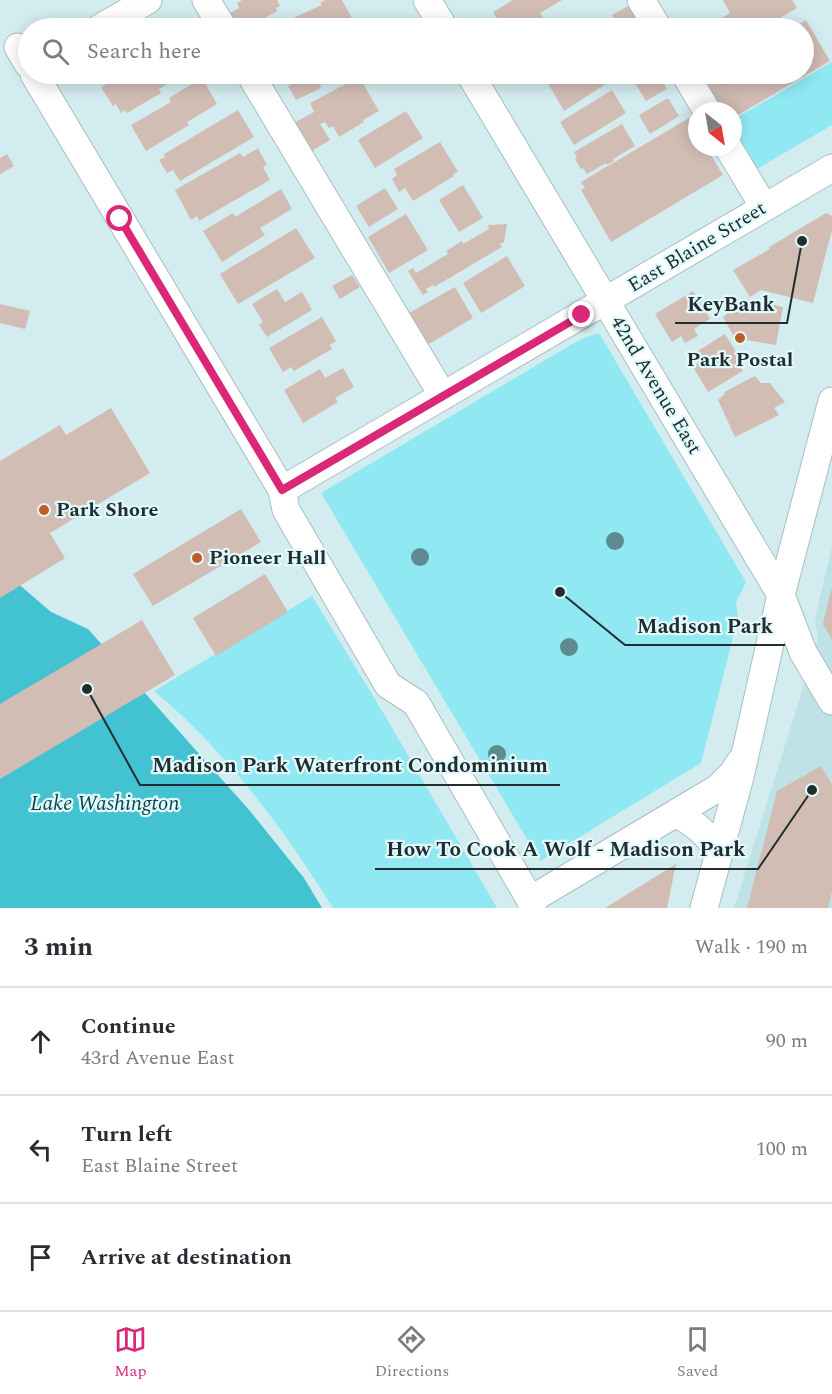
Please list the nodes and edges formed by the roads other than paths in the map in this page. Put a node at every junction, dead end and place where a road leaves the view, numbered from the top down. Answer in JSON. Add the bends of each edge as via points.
{"nodes":[{"id":1,"x":148,"y":0,"type":"edge"},
{"id":2,"x":206,"y":0,"type":"edge"},
{"id":3,"x":427,"y":0,"type":"edge"},
{"id":4,"x":641,"y":0,"type":"edge"},
{"id":5,"x":117,"y":18,"type":"edge"},
{"id":6,"x":217,"y":18,"type":"edge"},
{"id":7,"x":438,"y":18,"type":"edge"},
{"id":8,"x":652,"y":18,"type":"edge"},
{"id":9,"x":40,"y":84,"type":"edge"},
{"id":10,"x":256,"y":84,"type":"edge"},
{"id":11,"x":477,"y":84,"type":"edge"},
{"id":12,"x":691,"y":84,"type":"edge"},
{"id":13,"x":702,"y":102,"type":"edge"},
{"id":14,"x":733,"y":156,"type":"edge"},
{"id":15,"x":832,"y":168,"type":"edge"},
{"id":16,"x":764,"y":207,"type":"junction"},
{"id":17,"x":606,"y":300,"type":"junction"},
{"id":18,"x":442,"y":396,"type":"junction"},
{"id":19,"x":832,"y":401,"type":"edge"},
{"id":20,"x":282,"y":490,"type":"junction"},
{"id":21,"x":781,"y":595,"type":"junction"},
{"id":22,"x":832,"y":701,"type":"edge"},
{"id":23,"x":746,"y":751,"type":"junction"},
{"id":24,"x":676,"y":814,"type":"junction"},
{"id":25,"x":719,"y":852,"type":"junction"},
{"id":26,"x":532,"y":905,"type":"edge"},
{"id":27,"x":704,"y":908,"type":"edge"}],
"edges":[{"from":1,"to":5,"type":"street"},
{"from":2,"to":6,"type":"street"},
{"from":3,"to":7,"type":"street"},
{"from":4,"to":8,"type":"street"},
{"from":9,"to":20,"type":"street"},
{"from":10,"to":18,"type":"street"},
{"from":11,"to":17,"type":"street","name":"42nd Avenue East"},
{"from":12,"to":13,"type":"street"},
{"from":14,"to":16,"type":"street"},
{"from":15,"to":16,"type":"street","name":"East Blaine Street"},
{"from":16,"to":17,"type":"street","name":"East Blaine Street"},
{"from":17,"to":18,"type":"street","name":"East Blaine Street"},
{"from":17,"to":21,"type":"street","name":"42nd Avenue East"},
{"from":18,"to":20,"type":"street","name":"East Blaine Street"},
{"from":19,"to":21,"type":"street"},
{"from":20,"to":26,"type":"street","via":[[286,510],[388,685],[416,703]]},
{"from":21,"to":22,"type":"street","name":"42nd Avenue East","via":[[803,652]]},
{"from":21,"to":23,"type":"street"},
{"from":23,"to":24,"type":"street","via":[[718,788]]},
{"from":23,"to":25,"type":"street"},
{"from":24,"to":25,"type":"street","via":[[694,823]]},
{"from":24,"to":26,"type":"street","via":[[537,896]]},
{"from":25,"to":27,"type":"street"}]}
